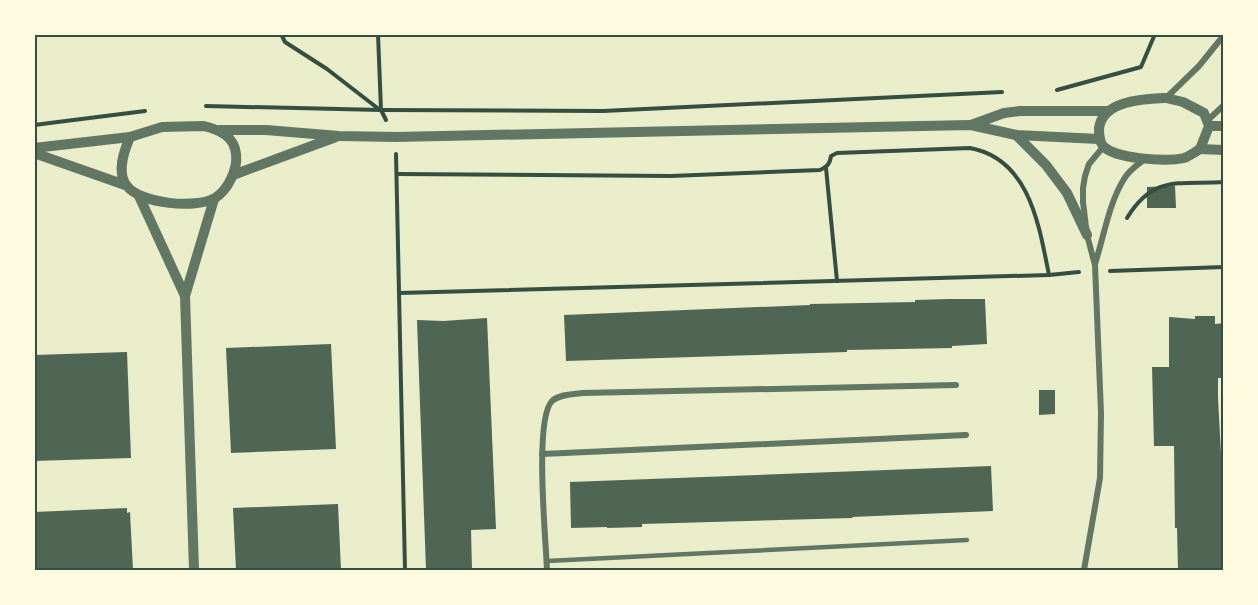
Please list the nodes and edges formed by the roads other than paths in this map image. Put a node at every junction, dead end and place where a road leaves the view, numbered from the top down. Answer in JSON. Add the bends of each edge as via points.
{"nodes":[{"id":1,"x":1224,"y":35,"type":"edge"},
{"id":2,"x":1166,"y":98,"type":"junction"},
{"id":3,"x":1224,"y":105,"type":"edge"},
{"id":4,"x":1109,"y":111,"type":"junction"},
{"id":5,"x":1208,"y":123,"type":"junction"},
{"id":6,"x":971,"y":125,"type":"junction"},
{"id":7,"x":1224,"y":126,"type":"edge"},
{"id":8,"x":220,"y":130,"type":"junction"},
{"id":9,"x":1016,"y":135,"type":"junction"},
{"id":10,"x":339,"y":136,"type":"junction"},
{"id":11,"x":130,"y":138,"type":"junction"},
{"id":12,"x":1101,"y":143,"type":"junction"},
{"id":13,"x":34,"y":148,"type":"edge"},
{"id":14,"x":1200,"y":149,"type":"junction"},
{"id":15,"x":1224,"y":150,"type":"edge"},
{"id":16,"x":34,"y":153,"type":"edge"},
{"id":17,"x":1146,"y":158,"type":"junction"},
{"id":18,"x":233,"y":175,"type":"junction"},
{"id":19,"x":126,"y":185,"type":"junction"},
{"id":20,"x":139,"y":196,"type":"junction"},
{"id":21,"x":214,"y":199,"type":"junction"},
{"id":22,"x":1087,"y":235,"type":"junction"},
{"id":23,"x":1095,"y":268,"type":"junction"},
{"id":24,"x":185,"y":296,"type":"junction"},
{"id":25,"x":956,"y":385,"type":"dead end"},
{"id":26,"x":966,"y":435,"type":"dead end"},
{"id":27,"x":542,"y":454,"type":"junction"},
{"id":28,"x":967,"y":540,"type":"dead end"},
{"id":29,"x":547,"y":561,"type":"junction"},
{"id":30,"x":194,"y":570,"type":"edge"},
{"id":31,"x":547,"y":570,"type":"edge"},
{"id":32,"x":1084,"y":570,"type":"edge"}],
"edges":[{"from":1,"to":2,"type":"street"},
{"from":2,"to":4,"type":"street","via":[[1141,100]]},
{"from":2,"to":5,"type":"street","via":[[1197,108]]},
{"from":3,"to":5,"type":"street"},
{"from":4,"to":6,"type":"street","via":[[1020,111]]},
{"from":4,"to":12,"type":"street","via":[[1099,126]]},
{"from":5,"to":7,"type":"street"},
{"from":5,"to":14,"type":"street"},
{"from":6,"to":9,"type":"street"},
{"from":6,"to":10,"type":"street"},
{"from":8,"to":10,"type":"street","via":[[266,129]]},
{"from":8,"to":11,"type":"street","via":[[204,126],[162,127]]},
{"from":8,"to":18,"type":"street","via":[[233,142],[237,156]]},
{"from":9,"to":12,"type":"street"},
{"from":9,"to":22,"type":"street","via":[[1067,193]]},
{"from":10,"to":18,"type":"street"},
{"from":11,"to":13,"type":"street"},
{"from":11,"to":19,"type":"street","via":[[122,168]]},
{"from":12,"to":17,"type":"street","via":[[1112,151]]},
{"from":12,"to":22,"type":"street","via":[[1085,176]]},
{"from":14,"to":15,"type":"street"},
{"from":14,"to":17,"type":"street","via":[[1186,157]]},
{"from":16,"to":19,"type":"street"},
{"from":17,"to":23,"type":"street","via":[[1133,168],[1117,194]]},
{"from":18,"to":21,"type":"street","via":[[224,192]]},
{"from":19,"to":20,"type":"street"},
{"from":20,"to":21,"type":"street","via":[[184,203]]},
{"from":20,"to":24,"type":"street"},
{"from":21,"to":24,"type":"street"},
{"from":22,"to":23,"type":"street"},
{"from":23,"to":32,"type":"street","via":[[1100,478]]},
{"from":24,"to":30,"type":"street"},
{"from":25,"to":27,"type":"street","via":[[568,394],[551,402],[543,427]]},
{"from":26,"to":27,"type":"street"},
{"from":27,"to":29,"type":"street"},
{"from":28,"to":29,"type":"lane"},
{"from":29,"to":31,"type":"street"}]}
